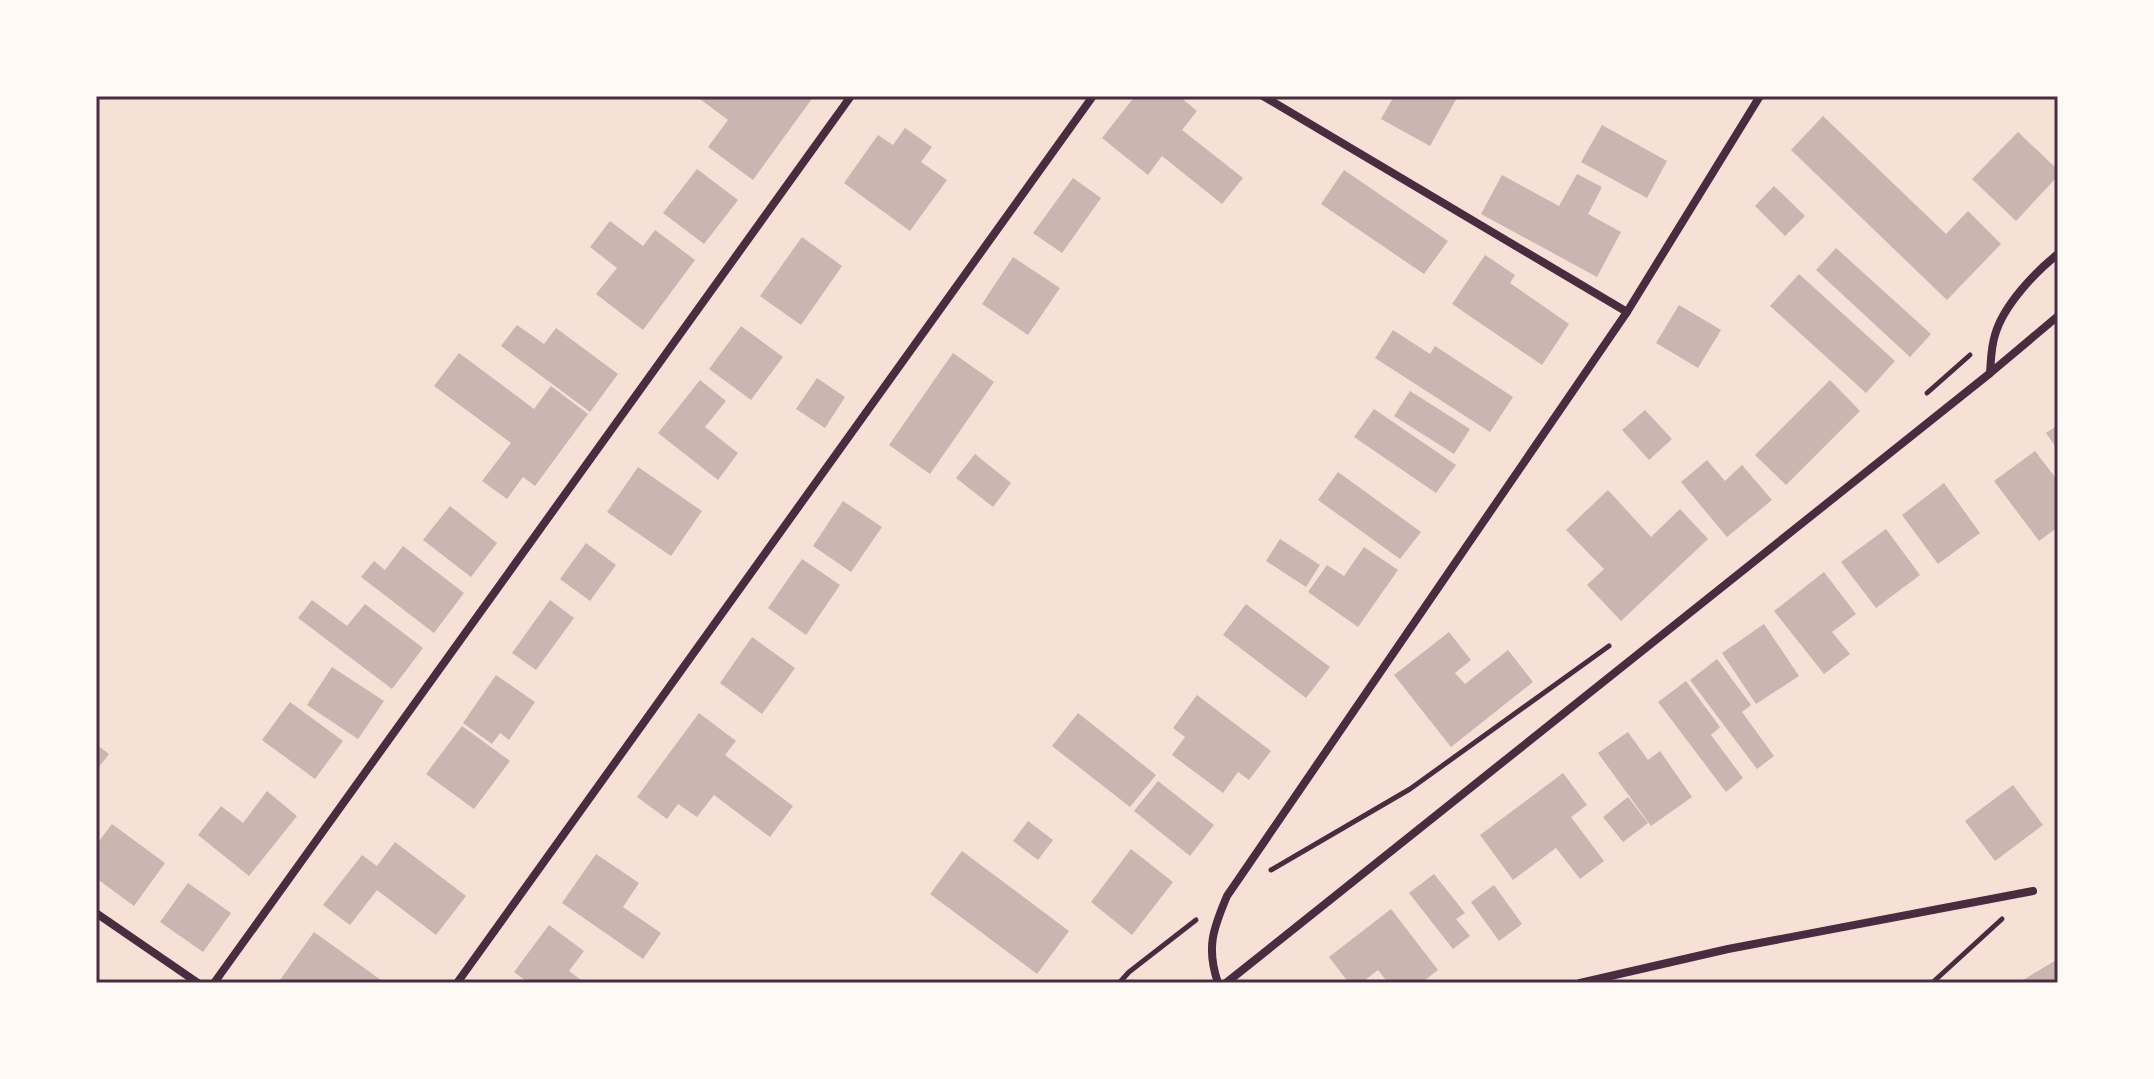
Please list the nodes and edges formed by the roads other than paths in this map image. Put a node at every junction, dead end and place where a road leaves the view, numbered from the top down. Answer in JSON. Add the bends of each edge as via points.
{"nodes":[{"id":1,"x":851,"y":96,"type":"edge"},
{"id":2,"x":1093,"y":96,"type":"edge"},
{"id":3,"x":1263,"y":96,"type":"edge"},
{"id":4,"x":1760,"y":96,"type":"edge"},
{"id":5,"x":2058,"y":254,"type":"edge"},
{"id":6,"x":1627,"y":312,"type":"junction"},
{"id":7,"x":2058,"y":316,"type":"edge"},
{"id":8,"x":1989,"y":374,"type":"junction"},
{"id":9,"x":2033,"y":891,"type":"road end"},
{"id":10,"x":96,"y":913,"type":"edge"},
{"id":11,"x":198,"y":983,"type":"edge"},
{"id":12,"x":214,"y":983,"type":"edge"},
{"id":13,"x":457,"y":983,"type":"edge"},
{"id":14,"x":1218,"y":983,"type":"edge"},
{"id":15,"x":1226,"y":983,"type":"edge"},
{"id":16,"x":1580,"y":983,"type":"edge"}],
"edges":[{"from":1,"to":12,"type":"street"},
{"from":2,"to":13,"type":"street"},
{"from":3,"to":6,"type":"street"},
{"from":4,"to":6,"type":"street"},
{"from":5,"to":8,"type":"street","via":[[2020,291],[1995,333]]},
{"from":6,"to":14,"type":"street","via":[[1227,896],[1212,931]]},
{"from":7,"to":8,"type":"street"},
{"from":8,"to":15,"type":"street"},
{"from":9,"to":16,"type":"street"},
{"from":10,"to":11,"type":"street"}]}
